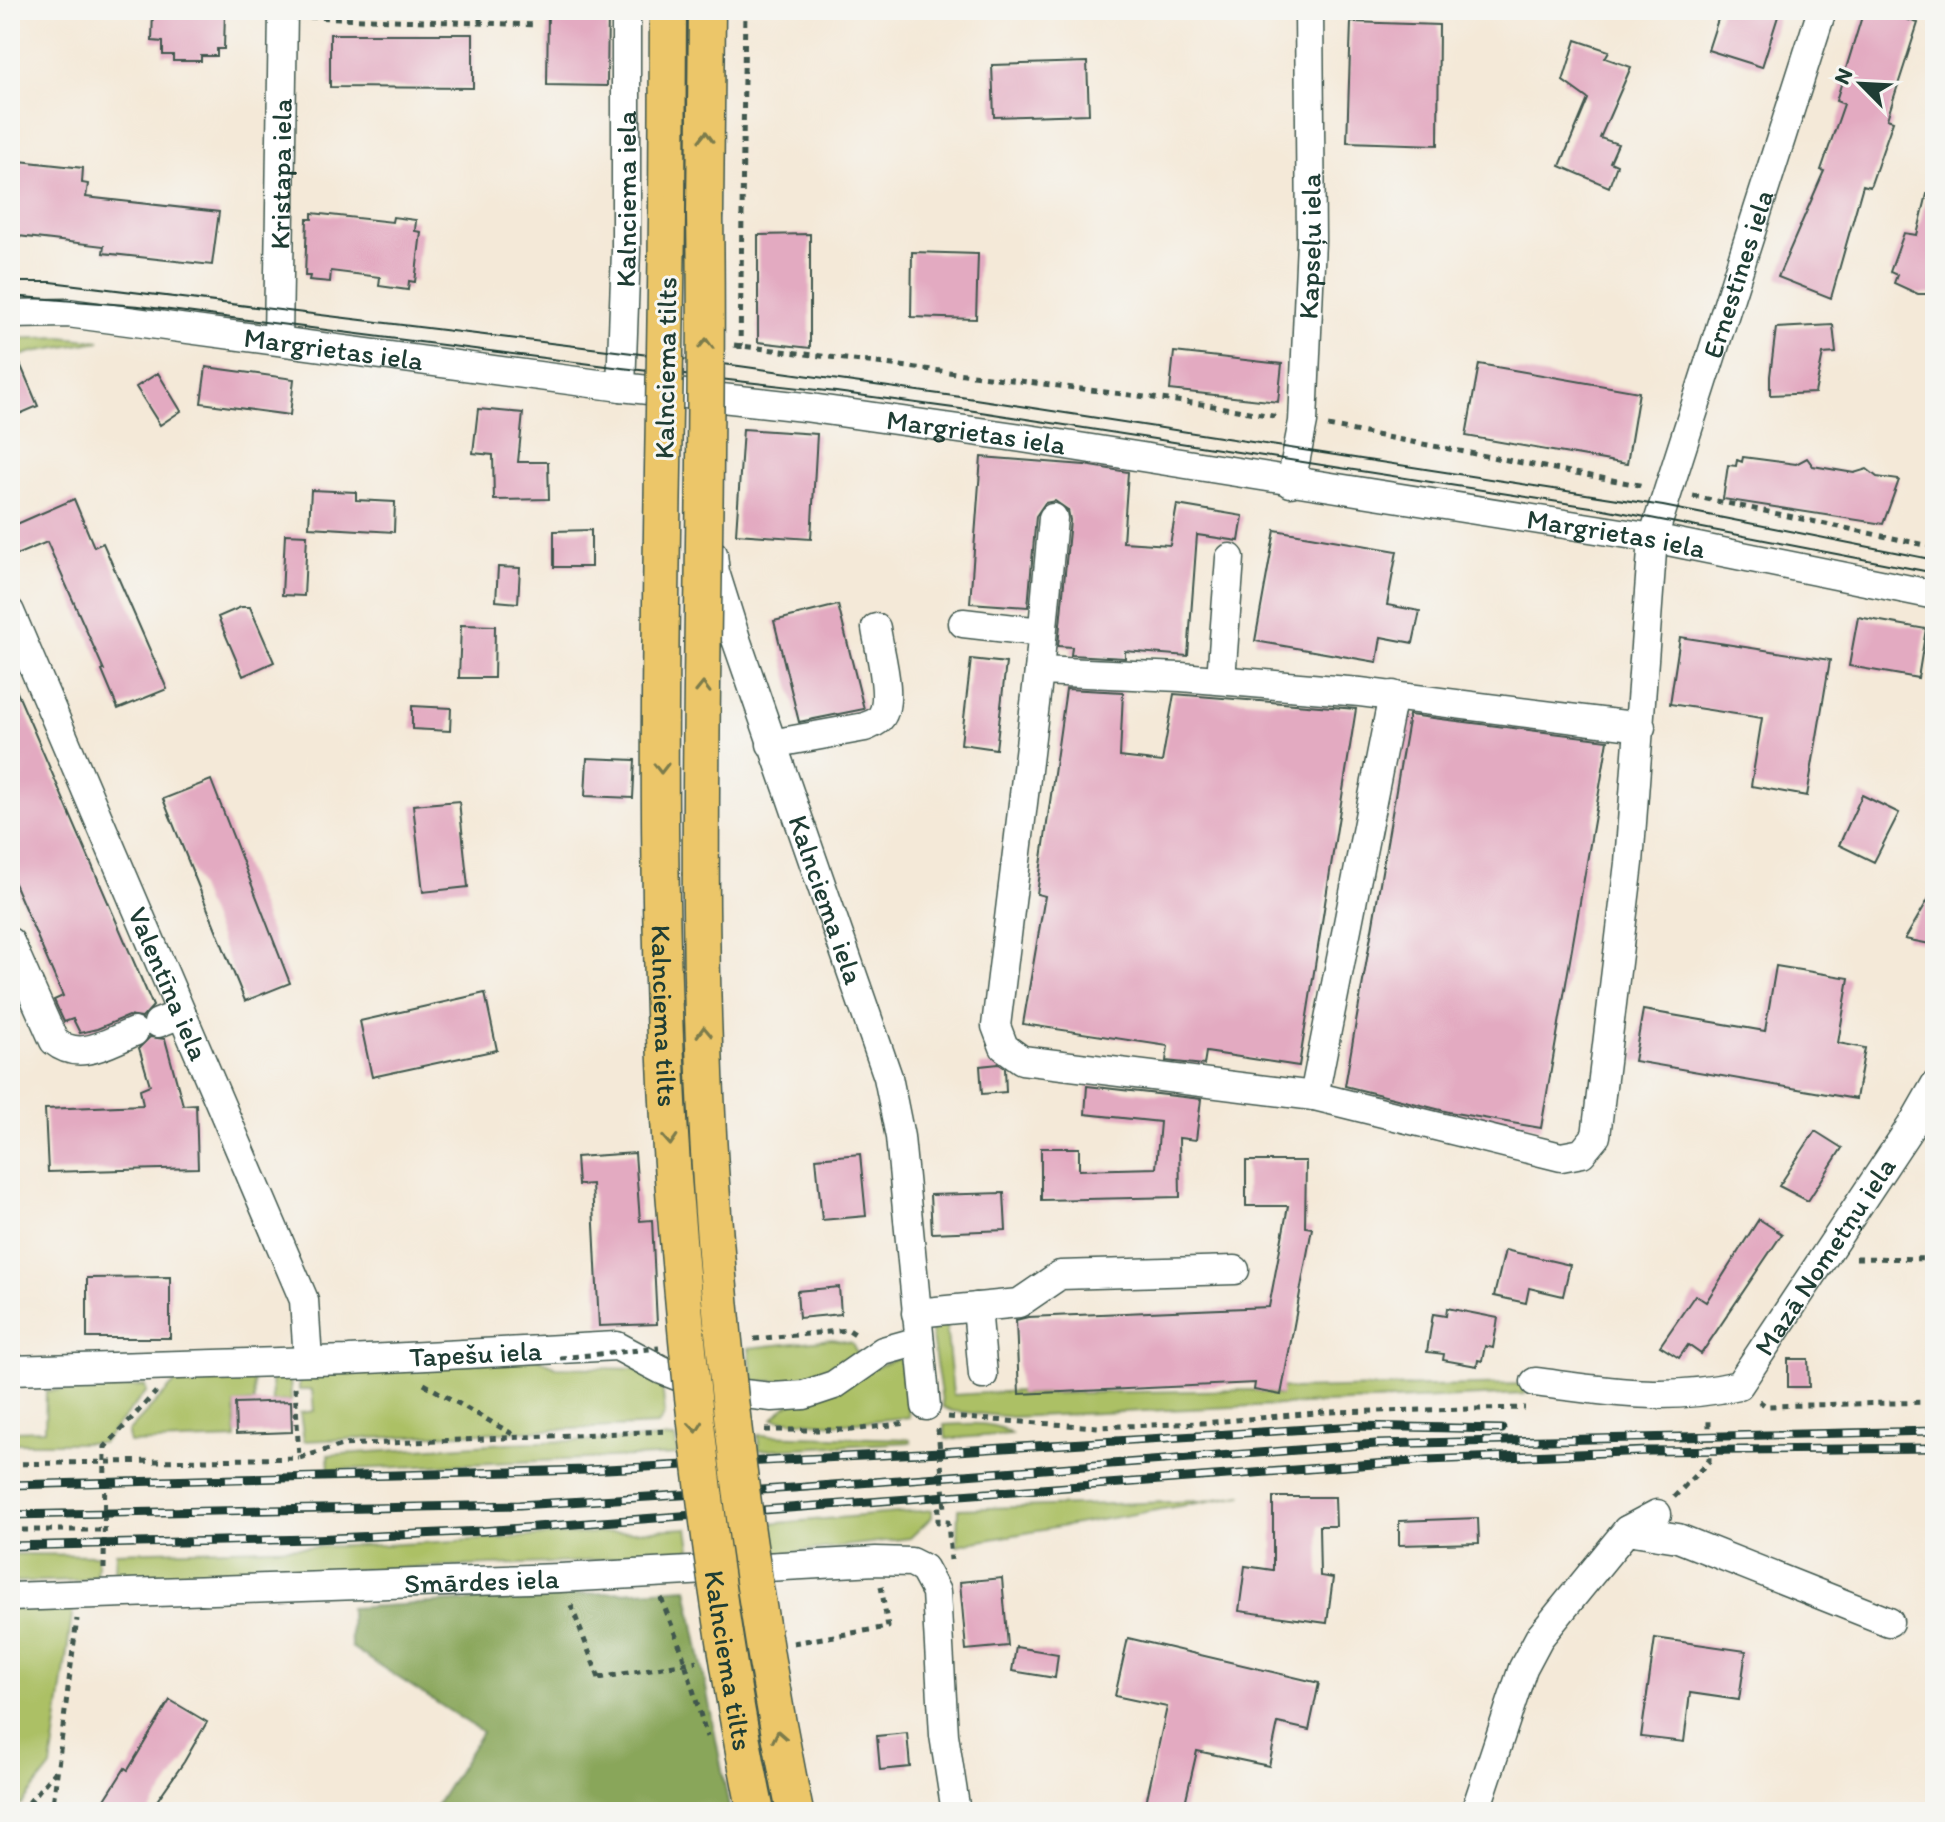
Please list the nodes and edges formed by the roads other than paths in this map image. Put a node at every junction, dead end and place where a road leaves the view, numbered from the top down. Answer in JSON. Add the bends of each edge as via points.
{"nodes":[{"id":1,"x":626,"y":10,"type":"edge"},
{"id":2,"x":668,"y":10,"type":"edge"},
{"id":3,"x":707,"y":10,"type":"edge"},
{"id":4,"x":1309,"y":10,"type":"edge"},
{"id":5,"x":1822,"y":10,"type":"edge"},
{"id":6,"x":294,"y":13,"type":"edge"},
{"id":7,"x":667,"y":214,"type":"joint"},
{"id":8,"x":10,"y":314,"type":"edge"},
{"id":9,"x":278,"y":340,"type":"junction"},
{"id":10,"x":621,"y":387,"type":"junction"},
{"id":11,"x":660,"y":391,"type":"junction"},
{"id":12,"x":724,"y":398,"type":"junction"},
{"id":13,"x":1291,"y":483,"type":"junction"},
{"id":14,"x":658,"y":511,"type":"junction"},
{"id":15,"x":710,"y":511,"type":"junction"},
{"id":16,"x":1053,"y":518,"type":"dead end"},
{"id":17,"x":1653,"y":538,"type":"junction"},
{"id":18,"x":1230,"y":558,"type":"dead end"},
{"id":19,"x":1935,"y":595,"type":"edge"},
{"id":20,"x":10,"y":612,"type":"edge"},
{"id":21,"x":729,"y":616,"type":"junction"},
{"id":22,"x":963,"y":623,"type":"dead end"},
{"id":23,"x":876,"y":628,"type":"dead end"},
{"id":24,"x":1042,"y":632,"type":"junction"},
{"id":25,"x":655,"y":646,"type":"junction"},
{"id":26,"x":1039,"y":671,"type":"junction"},
{"id":27,"x":1221,"y":679,"type":"junction"},
{"id":28,"x":1393,"y":695,"type":"junction"},
{"id":29,"x":653,"y":709,"type":"dead end"},
{"id":30,"x":1641,"y":727,"type":"junction"},
{"id":31,"x":771,"y":744,"type":"junction"},
{"id":32,"x":10,"y":942,"type":"edge"},
{"id":33,"x":157,"y":1023,"type":"junction"},
{"id":34,"x":1935,"y":1085,"type":"edge"},
{"id":35,"x":1314,"y":1096,"type":"junction"},
{"id":36,"x":1925,"y":1122,"type":"edge"},
{"id":37,"x":703,"y":1218,"type":"dead end"},
{"id":38,"x":1235,"y":1270,"type":"dead end"},
{"id":39,"x":977,"y":1307,"type":"junction"},
{"id":40,"x":918,"y":1327,"type":"junction"},
{"id":41,"x":301,"y":1360,"type":"junction"},
{"id":42,"x":10,"y":1370,"type":"edge"},
{"id":43,"x":983,"y":1375,"type":"dead end"},
{"id":44,"x":716,"y":1391,"type":"junction"},
{"id":45,"x":1534,"y":1395,"type":"road end"},
{"id":46,"x":926,"y":1414,"type":"road end"},
{"id":47,"x":1657,"y":1514,"type":"road end"},
{"id":48,"x":1627,"y":1530,"type":"junction"},
{"id":49,"x":10,"y":1597,"type":"edge"},
{"id":50,"x":1889,"y":1622,"type":"dead end"},
{"id":51,"x":756,"y":1812,"type":"edge"},
{"id":52,"x":795,"y":1812,"type":"edge"},
{"id":53,"x":956,"y":1812,"type":"edge"},
{"id":54,"x":1475,"y":1812,"type":"edge"}],
"edges":[{"from":1,"to":10,"type":"street","name":"Kalnciema iela"},
{"from":2,"to":7,"type":"main road","name":"Kalnciema iela"},
{"from":52,"to":3,"type":"main road","name":"Kalnciema tilts","one_way":true,"bridge":true,"via":[[743,1498],[705,1051],[701,908]]},
{"from":4,"to":13,"type":"street","name":"Kapseļu iela","via":[[1311,241],[1303,422]]},
{"from":5,"to":17,"type":"street","name":"Ernestīnes iela"},
{"from":6,"to":9,"type":"street","name":"Kristapa iela"},
{"from":7,"to":51,"type":"main road","name":"Kalnciema tilts","one_way":true,"bridge":true,"via":[[660,626],[662,919],[673,1204],[704,1503]]},
{"from":8,"to":9,"type":"street","name":"Margrietas iela","via":[[68,313]]},
{"from":9,"to":10,"type":"street","name":"Margrietas iela"},
{"from":10,"to":11,"type":"street","name":"Margrietas iela"},
{"from":11,"to":12,"type":"street","name":"Margrietas iela"},
{"from":11,"to":14,"type":"street"},
{"from":12,"to":13,"type":"street","name":"Margrietas iela","via":[[1022,438]]},
{"from":12,"to":15,"type":"street","name":"Kalnciema iela"},
{"from":13,"to":17,"type":"street","name":"Margrietas iela"},
{"from":14,"to":15,"type":"street"},
{"from":14,"to":25,"type":"street"},
{"from":15,"to":21,"type":"street","name":"Kalnciema iela","via":[[715,572]]},
{"from":16,"to":24,"type":"street","name":"Ernestīnes iela"},
{"from":17,"to":19,"type":"street","name":"Margrietas iela"},
{"from":17,"to":30,"type":"street","name":"Ernestīnes iela"},
{"from":18,"to":27,"type":"street"},
{"from":20,"to":33,"type":"street","name":"Valentīna iela"},
{"from":21,"to":25,"type":"street","via":[[679,643]]},
{"from":21,"to":31,"type":"street","name":"Kalnciema iela"},
{"from":22,"to":24,"type":"street"},
{"from":23,"to":31,"type":"street","via":[[887,695],[879,721]]},
{"from":24,"to":26,"type":"street","name":"Ernestīnes iela"},
{"from":25,"to":29,"type":"street"},
{"from":26,"to":27,"type":"street"},
{"from":26,"to":35,"type":"street","name":"Ernestīnes iela","via":[[996,1026],[1004,1047],[1022,1060]]},
{"from":27,"to":28,"type":"street"},
{"from":28,"to":30,"type":"street"},
{"from":28,"to":35,"type":"street"},
{"from":30,"to":35,"type":"street","name":"Ernestīnes iela","via":[[1596,1136],[1582,1153],[1561,1157]]},
{"from":31,"to":40,"type":"street","name":"Kalnciema iela","via":[[888,1077],[900,1137]]},
{"from":32,"to":33,"type":"street","via":[[54,1041],[66,1050],[84,1052]]},
{"from":33,"to":41,"type":"street","name":"Valentīna iela","via":[[304,1300]]},
{"from":34,"to":36,"type":"street","name":"Mazā Nometņu iela"},
{"from":36,"to":45,"type":"street","name":"Mazā Nometņu iela","via":[[1739,1385],[1660,1396]]},
{"from":37,"to":44,"type":"street"},
{"from":38,"to":39,"type":"street","name":"Tapešu iela","via":[[1060,1275],[1019,1303]]},
{"from":39,"to":40,"type":"street","name":"Tapešu iela"},
{"from":39,"to":43,"type":"street"},
{"from":40,"to":44,"type":"street","name":"Tapešu iela","via":[[834,1385],[804,1395]]},
{"from":40,"to":46,"type":"street","name":"Kalnciema iela"},
{"from":41,"to":42,"type":"street","name":"Tapešu iela"},
{"from":41,"to":44,"type":"street","name":"Tapešu iela","via":[[550,1354],[617,1346]]},
{"from":47,"to":48,"type":"street"},
{"from":48,"to":50,"type":"street","via":[[1678,1538]]},
{"from":48,"to":54,"type":"street","via":[[1539,1638],[1523,1668]]},
{"from":49,"to":53,"type":"street","name":"Smārdes iela","via":[[911,1562],[923,1568],[936,1592],[944,1735]]}]}
